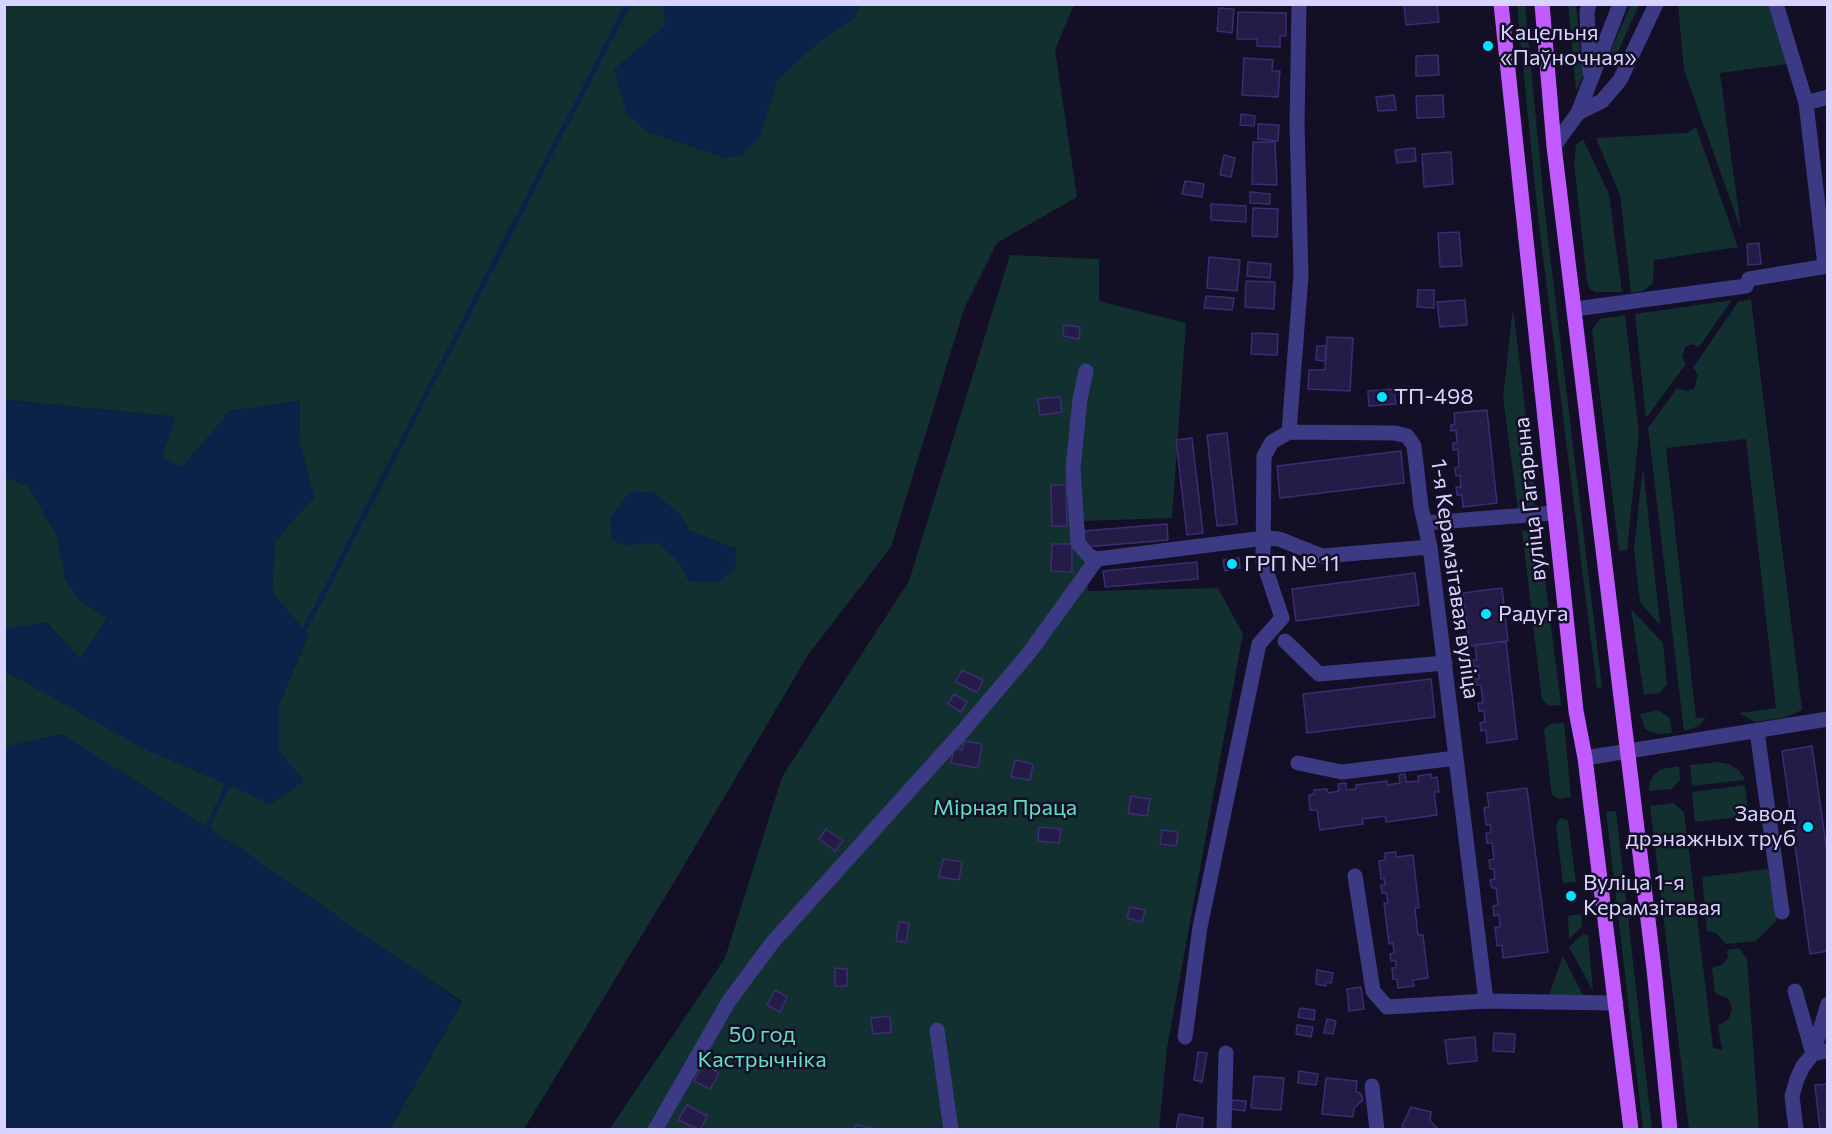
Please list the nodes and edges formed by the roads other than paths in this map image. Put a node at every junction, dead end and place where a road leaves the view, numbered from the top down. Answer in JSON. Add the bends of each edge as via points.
{"nodes":[{"id":1,"x":1299,"y":4,"type":"edge"},
{"id":2,"x":1501,"y":4,"type":"edge"},
{"id":3,"x":1542,"y":4,"type":"edge"},
{"id":4,"x":1589,"y":4,"type":"edge"},
{"id":5,"x":1620,"y":4,"type":"edge"},
{"id":6,"x":1656,"y":4,"type":"edge"},
{"id":7,"x":1776,"y":4,"type":"edge"},
{"id":8,"x":1590,"y":79,"type":"junction"},
{"id":9,"x":1827,"y":97,"type":"edge"},
{"id":10,"x":1806,"y":103,"type":"junction"},
{"id":11,"x":1578,"y":113,"type":"junction"},
{"id":12,"x":1554,"y":146,"type":"junction"},
{"id":13,"x":1826,"y":266,"type":"edge"},
{"id":14,"x":1575,"y":309,"type":"junction"},
{"id":15,"x":1086,"y":371,"type":"dead end"},
{"id":16,"x":1289,"y":432,"type":"junction"},
{"id":17,"x":1554,"y":513,"type":"junction"},
{"id":18,"x":1425,"y":524,"type":"junction"},
{"id":19,"x":1265,"y":538,"type":"junction"},
{"id":20,"x":1430,"y":547,"type":"junction"},
{"id":21,"x":1097,"y":559,"type":"junction"},
{"id":22,"x":1285,"y":641,"type":"dead end"},
{"id":23,"x":1445,"y":663,"type":"junction"},
{"id":24,"x":1827,"y":718,"type":"edge"},
{"id":25,"x":1757,"y":730,"type":"junction"},
{"id":26,"x":1627,"y":753,"type":"junction"},
{"id":27,"x":1456,"y":758,"type":"junction"},
{"id":28,"x":1585,"y":758,"type":"junction"},
{"id":29,"x":1298,"y":763,"type":"dead end"},
{"id":30,"x":1355,"y":876,"type":"dead end"},
{"id":31,"x":1782,"y":912,"type":"dead end"},
{"id":32,"x":1795,"y":991,"type":"dead end"},
{"id":33,"x":1486,"y":1001,"type":"junction"},
{"id":34,"x":1616,"y":1003,"type":"junction"},
{"id":35,"x":1827,"y":1004,"type":"edge"},
{"id":36,"x":937,"y":1030,"type":"dead end"},
{"id":37,"x":1185,"y":1037,"type":"dead end"},
{"id":38,"x":1226,"y":1053,"type":"dead end"},
{"id":39,"x":1820,"y":1053,"type":"edge"},
{"id":40,"x":1372,"y":1086,"type":"dead end"},
{"id":41,"x":655,"y":1130,"type":"edge"},
{"id":42,"x":951,"y":1130,"type":"edge"},
{"id":43,"x":1224,"y":1130,"type":"edge"},
{"id":44,"x":1377,"y":1130,"type":"edge"},
{"id":45,"x":1631,"y":1130,"type":"edge"},
{"id":46,"x":1670,"y":1130,"type":"edge"},
{"id":47,"x":1796,"y":1130,"type":"edge"}],
"edges":[{"from":1,"to":16,"type":"street","via":[[1301,275]]},
{"from":2,"to":17,"type":"main road","name":"вуліца Гагарына"},
{"from":3,"to":12,"type":"main road"},
{"from":4,"to":8,"type":"street"},
{"from":5,"to":8,"type":"street"},
{"from":6,"to":11,"type":"street","via":[[1620,80],[1602,101]]},
{"from":7,"to":10,"type":"street"},
{"from":8,"to":11,"type":"street"},
{"from":9,"to":10,"type":"street"},
{"from":10,"to":13,"type":"street"},
{"from":11,"to":12,"type":"street"},
{"from":12,"to":14,"type":"main road"},
{"from":13,"to":14,"type":"street","via":[[1749,279],[1746,286]]},
{"from":14,"to":26,"type":"main road"},
{"from":15,"to":21,"type":"street","via":[[1072,469],[1078,543]]},
{"from":16,"to":18,"type":"street","name":"1-я Керамзітавая вуліца","via":[[1407,436],[1414,446]]},
{"from":16,"to":19,"type":"street","via":[[1272,442],[1264,456]]},
{"from":17,"to":18,"type":"street"},
{"from":17,"to":28,"type":"main road","name":"вуліца Гагарына","via":[[1576,711]]},
{"from":18,"to":20,"type":"street","name":"1-я Керамзітавая вуліца"},
{"from":19,"to":20,"type":"street","via":[[1279,539],[1322,556]]},
{"from":19,"to":21,"type":"street"},
{"from":19,"to":37,"type":"street","via":[[1263,561],[1282,618],[1259,644],[1200,927]]},
{"from":20,"to":23,"type":"street","name":"1-я Керамзітавая вуліца"},
{"from":21,"to":41,"type":"street","via":[[1022,662],[772,943],[729,1001]]},
{"from":22,"to":23,"type":"street","via":[[1319,674]]},
{"from":23,"to":27,"type":"street","name":"1-я Керамзітавая вуліца"},
{"from":24,"to":25,"type":"street"},
{"from":25,"to":26,"type":"street"},
{"from":25,"to":31,"type":"street"},
{"from":26,"to":28,"type":"street"},
{"from":26,"to":46,"type":"main road"},
{"from":27,"to":29,"type":"street","via":[[1342,772]]},
{"from":27,"to":33,"type":"street","name":"1-я Керамзітавая вуліца"},
{"from":28,"to":34,"type":"main road","name":"вуліца Гагарына"},
{"from":30,"to":33,"type":"street","via":[[1372,991],[1387,1007]]},
{"from":32,"to":39,"type":"street"},
{"from":33,"to":34,"type":"street"},
{"from":34,"to":45,"type":"main road","name":"вуліца Гагарына"},
{"from":35,"to":39,"type":"street"},
{"from":36,"to":42,"type":"street"},
{"from":38,"to":43,"type":"street"},
{"from":39,"to":47,"type":"street","via":[[1803,1066],[1792,1096]]},
{"from":40,"to":44,"type":"street"}]}
